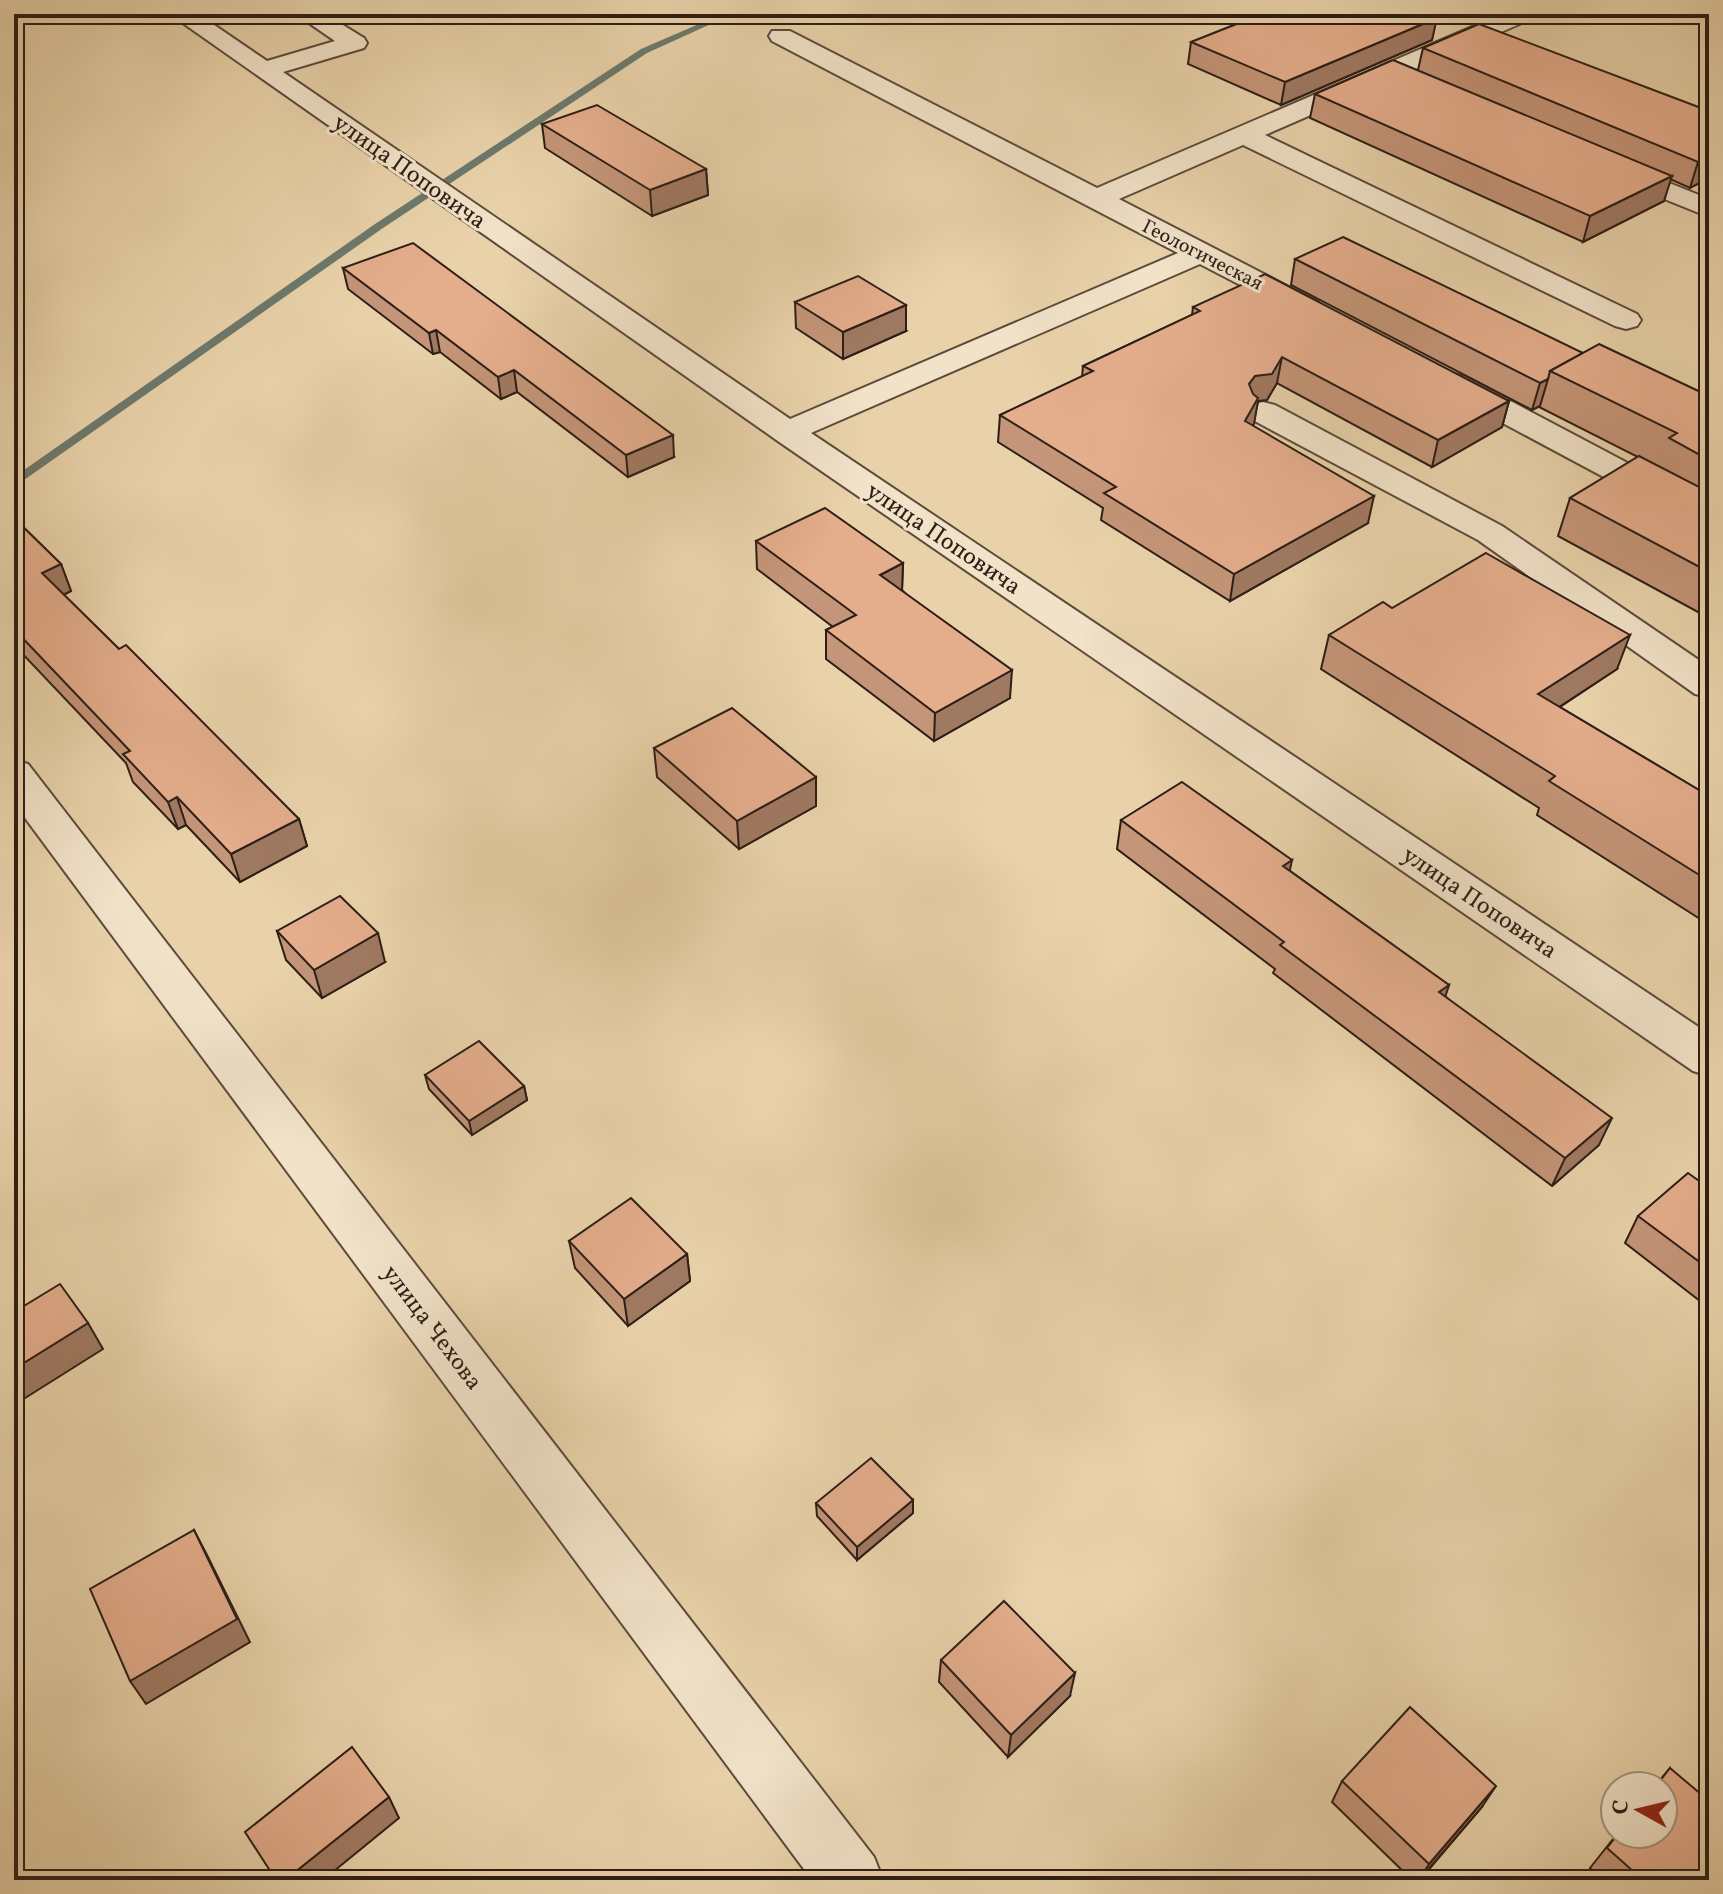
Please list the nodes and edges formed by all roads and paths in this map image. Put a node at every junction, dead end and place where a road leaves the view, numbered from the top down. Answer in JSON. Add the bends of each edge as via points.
{"nodes":[{"id":1,"x":182,"y":14,"type":"edge"},
{"id":2,"x":308,"y":14,"type":"edge"},
{"id":3,"x":1522,"y":14,"type":"edge"},
{"id":4,"x":1434,"y":30,"type":"edge"},
{"id":5,"x":781,"y":36,"type":"dead end"},
{"id":6,"x":1462,"y":40,"type":"junction"},
{"id":7,"x":263,"y":70,"type":"junction"},
{"id":8,"x":1388,"y":72,"type":"junction"},
{"id":9,"x":1417,"y":85,"type":"edge"},
{"id":10,"x":1243,"y":135,"type":"junction"},
{"id":11,"x":1592,"y":160,"type":"edge"},
{"id":12,"x":1096,"y":199,"type":"junction"},
{"id":13,"x":1709,"y":209,"type":"edge"},
{"id":14,"x":1202,"y":253,"type":"junction"},
{"id":15,"x":1626,"y":320,"type":"dead end"},
{"id":16,"x":1338,"y":324,"type":"edge"},
{"id":17,"x":1434,"y":374,"type":"edge"},
{"id":18,"x":1263,"y":412,"type":"dead end"},
{"id":19,"x":787,"y":432,"type":"junction"},
{"id":20,"x":1709,"y":520,"type":"edge"},
{"id":21,"x":1709,"y":685,"type":"edge"},
{"id":22,"x":14,"y":774,"type":"edge"},
{"id":23,"x":1709,"y":1058,"type":"edge"},
{"id":24,"x":851,"y":1880,"type":"edge"}],
"edges":[{"from":1,"to":7,"type":"street","name":"улица Поповича"},
{"from":2,"to":7,"type":"street","via":[[355,43]]},
{"from":3,"to":6,"type":"street"},
{"from":4,"to":6,"type":"street"},
{"from":5,"to":12,"type":"street","name":"Геологическая"},
{"from":6,"to":8,"type":"street"},
{"from":7,"to":19,"type":"street","name":"улица Поповича"},
{"from":8,"to":9,"type":"street"},
{"from":8,"to":10,"type":"street"},
{"from":10,"to":12,"type":"street"},
{"from":10,"to":15,"type":"street"},
{"from":11,"to":13,"type":"street"},
{"from":12,"to":14,"type":"street","name":"Геологическая"},
{"from":14,"to":16,"type":"street","name":"Геологическая"},
{"from":14,"to":19,"type":"street"},
{"from":17,"to":20,"type":"street"},
{"from":18,"to":21,"type":"street","via":[[1490,533]]},
{"from":19,"to":23,"type":"street","name":"улица Поповича"},
{"from":22,"to":24,"type":"street","name":"улица Чехова"}]}
